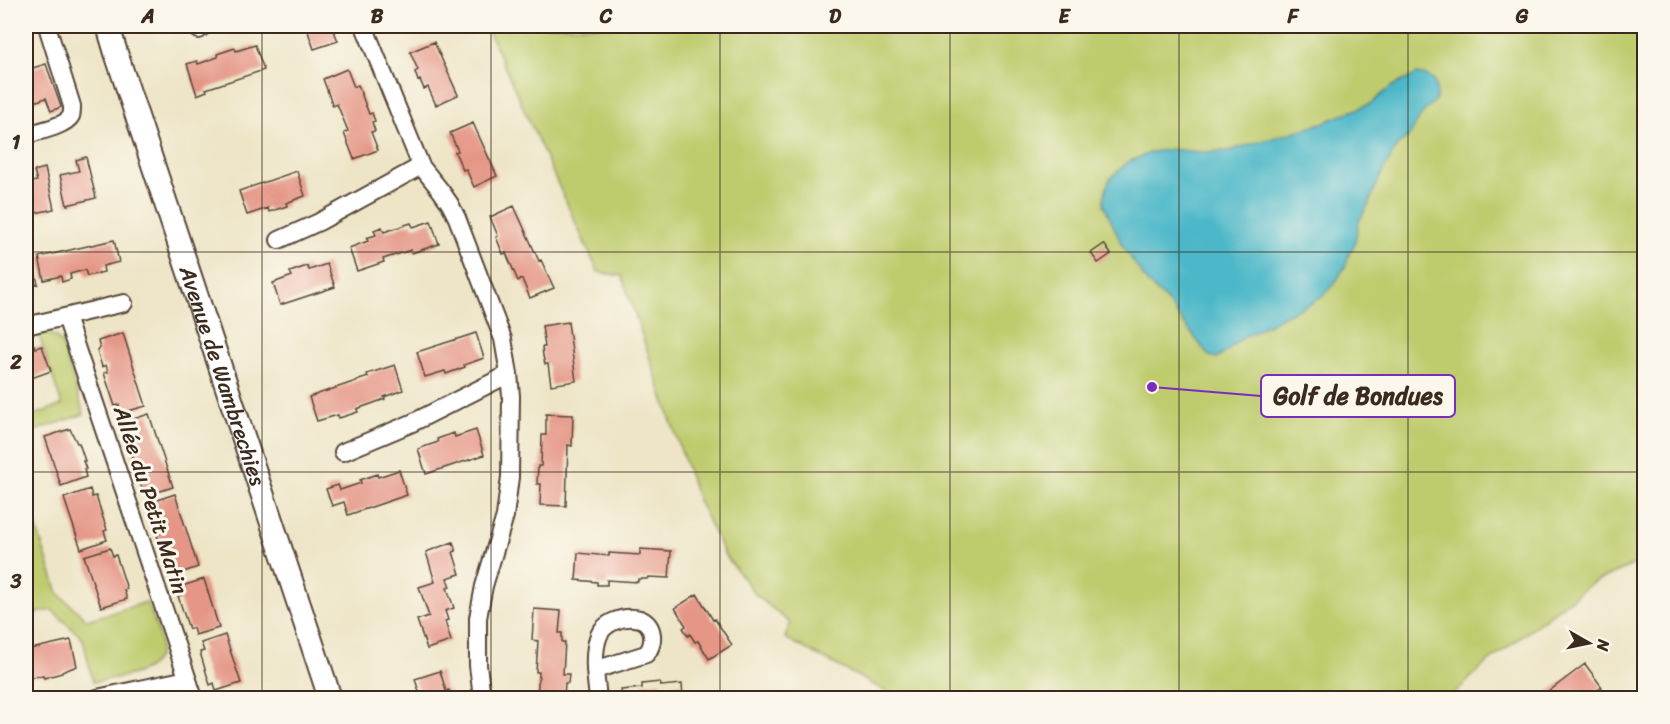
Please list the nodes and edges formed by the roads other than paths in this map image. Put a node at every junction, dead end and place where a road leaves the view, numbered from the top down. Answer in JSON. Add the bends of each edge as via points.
{"nodes":[{"id":1,"x":47,"y":26,"type":"edge"},
{"id":2,"x":106,"y":26,"type":"edge"},
{"id":3,"x":364,"y":26,"type":"edge"},
{"id":4,"x":26,"y":135,"type":"edge"},
{"id":5,"x":421,"y":166,"type":"junction"},
{"id":6,"x":279,"y":240,"type":"dead end"},
{"id":7,"x":124,"y":303,"type":"dead end"},
{"id":8,"x":66,"y":317,"type":"junction"},
{"id":9,"x":26,"y":326,"type":"edge"},
{"id":10,"x":509,"y":374,"type":"junction"},
{"id":11,"x":343,"y":452,"type":"dead end"},
{"id":12,"x":595,"y":669,"type":"dead end"},
{"id":13,"x":187,"y":680,"type":"junction"},
{"id":14,"x":97,"y":699,"type":"edge"},
{"id":15,"x":194,"y":699,"type":"edge"},
{"id":16,"x":330,"y":699,"type":"edge"},
{"id":17,"x":482,"y":699,"type":"edge"},
{"id":18,"x":598,"y":699,"type":"edge"}],
"edges":[{"from":1,"to":4,"type":"street","via":[[72,115],[61,124]]},
{"from":2,"to":16,"type":"main road","name":"Avenue de Wambrechies"},
{"from":3,"to":5,"type":"street"},
{"from":5,"to":6,"type":"street"},
{"from":5,"to":10,"type":"street","via":[[457,218],[499,327]]},
{"from":7,"to":8,"type":"street"},
{"from":8,"to":9,"type":"street"},
{"from":8,"to":13,"type":"street","name":"Allée du Petit Matin"},
{"from":10,"to":11,"type":"street","via":[[412,423]]},
{"from":10,"to":17,"type":"street","via":[[509,487],[478,618]]},
{"from":12,"to":18,"type":"street"},
{"from":13,"to":14,"type":"street"},
{"from":13,"to":15,"type":"street","name":"Allée du Petit Matin"}]}
